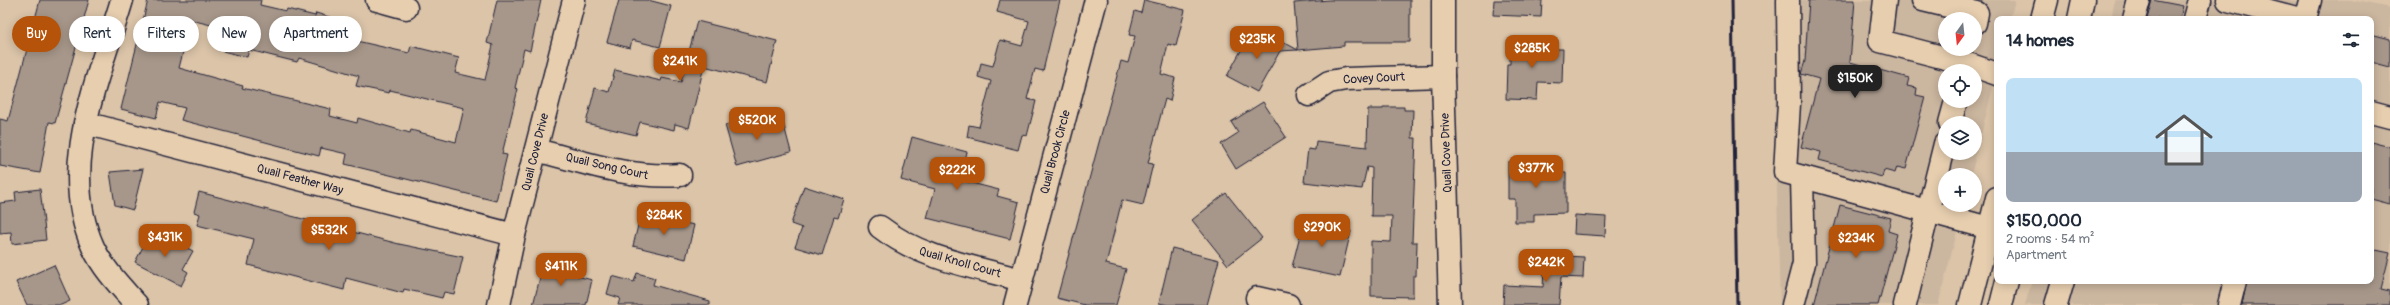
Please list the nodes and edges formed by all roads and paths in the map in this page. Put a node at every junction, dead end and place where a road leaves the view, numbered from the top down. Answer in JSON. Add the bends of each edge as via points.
{"nodes":[{"id":1,"x":122,"y":0,"type":"edge"},
{"id":2,"x":377,"y":0,"type":"edge"},
{"id":3,"x":574,"y":0,"type":"edge"},
{"id":4,"x":1096,"y":0,"type":"edge"},
{"id":5,"x":1443,"y":0,"type":"edge"},
{"id":6,"x":1788,"y":0,"type":"edge"},
{"id":7,"x":1885,"y":0,"type":"edge"},
{"id":8,"x":1923,"y":0,"type":"edge"},
{"id":9,"x":2047,"y":0,"type":"edge"},
{"id":10,"x":2083,"y":0,"type":"edge"},
{"id":11,"x":2138,"y":0,"type":"edge"},
{"id":12,"x":2200,"y":0,"type":"edge"},
{"id":13,"x":2228,"y":0,"type":"edge"},
{"id":14,"x":2310,"y":0,"type":"edge"},
{"id":15,"x":406,"y":8,"type":"dead end"},
{"id":16,"x":1973,"y":12,"type":"edge"},
{"id":17,"x":2043,"y":16,"type":"edge"},
{"id":18,"x":2080,"y":16,"type":"edge"},
{"id":19,"x":2135,"y":16,"type":"edge"},
{"id":20,"x":2196,"y":16,"type":"edge"},
{"id":21,"x":2289,"y":16,"type":"edge"},
{"id":22,"x":2306,"y":16,"type":"edge"},
{"id":23,"x":1966,"y":61,"type":"edge"},
{"id":24,"x":1994,"y":73,"type":"edge"},
{"id":25,"x":1443,"y":76,"type":"junction"},
{"id":26,"x":1309,"y":95,"type":"dead end"},
{"id":27,"x":2374,"y":113,"type":"edge"},
{"id":28,"x":2390,"y":117,"type":"edge"},
{"id":29,"x":85,"y":123,"type":"junction"},
{"id":30,"x":536,"y":150,"type":"junction"},
{"id":31,"x":1941,"y":160,"type":"edge"},
{"id":32,"x":680,"y":175,"type":"dead end"},
{"id":33,"x":1802,"y":177,"type":"junction"},
{"id":34,"x":1994,"y":209,"type":"edge"},
{"id":35,"x":1928,"y":211,"type":"junction"},
{"id":36,"x":880,"y":227,"type":"dead end"},
{"id":37,"x":1989,"y":228,"type":"junction"},
{"id":38,"x":514,"y":235,"type":"junction"},
{"id":39,"x":1982,"y":255,"type":"junction"},
{"id":40,"x":1021,"y":280,"type":"junction"},
{"id":41,"x":2006,"y":284,"type":"edge"},
{"id":42,"x":2062,"y":284,"type":"edge"},
{"id":43,"x":2234,"y":284,"type":"edge"},
{"id":44,"x":1257,"y":298,"type":"dead end"},
{"id":45,"x":137,"y":305,"type":"edge"},
{"id":46,"x":499,"y":305,"type":"edge"},
{"id":47,"x":1015,"y":305,"type":"edge"},
{"id":48,"x":1288,"y":305,"type":"edge"},
{"id":49,"x":1450,"y":305,"type":"edge"},
{"id":50,"x":1793,"y":305,"type":"edge"},
{"id":51,"x":1905,"y":305,"type":"edge"},
{"id":52,"x":1970,"y":305,"type":"edge"},
{"id":53,"x":1985,"y":305,"type":"edge"},
{"id":54,"x":2001,"y":305,"type":"edge"},
{"id":55,"x":2056,"y":305,"type":"edge"},
{"id":56,"x":2229,"y":305,"type":"edge"}],
"edges":[{"from":1,"to":29,"type":"street"},
{"from":2,"to":15,"type":"street"},
{"from":3,"to":30,"type":"street","name":"Quail Cove Drive"},
{"from":4,"to":40,"type":"street","name":"Quail Brook Circle"},
{"from":5,"to":25,"type":"street","name":"Quail Cove Drive"},
{"from":6,"to":33,"type":"street","via":[[1785,172]]},
{"from":7,"to":23,"type":"street","via":[[1880,40]]},
{"from":8,"to":16,"type":"street"},
{"from":9,"to":17,"type":"street"},
{"from":10,"to":18,"type":"street"},
{"from":11,"to":19,"type":"street"},
{"from":12,"to":20,"type":"street"},
{"from":13,"to":21,"type":"street"},
{"from":14,"to":22,"type":"street"},
{"from":23,"to":24,"type":"street"},
{"from":25,"to":26,"type":"street","name":"Covey Court","via":[[1346,79],[1329,82]]},
{"from":25,"to":49,"type":"street","name":"Quail Cove Drive"},
{"from":27,"to":28,"type":"street"},
{"from":29,"to":38,"type":"street","name":"Quail Feather Way"},
{"from":29,"to":45,"type":"street","via":[[79,155],[78,186],[84,222],[93,248],[106,269]]},
{"from":30,"to":32,"type":"street","name":"Quail Song Court","via":[[631,174],[655,177]]},
{"from":30,"to":38,"type":"street","name":"Quail Cove Drive"},
{"from":31,"to":35,"type":"street"},
{"from":33,"to":35,"type":"street"},
{"from":33,"to":50,"type":"street","via":[[1804,264]]},
{"from":34,"to":37,"type":"street"},
{"from":35,"to":37,"type":"street"},
{"from":35,"to":51,"type":"street"},
{"from":36,"to":40,"type":"street","name":"Quail Knoll Court","via":[[898,241],[921,253]]},
{"from":37,"to":39,"type":"street"},
{"from":38,"to":46,"type":"street","name":"Quail Cove Drive"},
{"from":39,"to":52,"type":"street"},
{"from":39,"to":53,"type":"street","via":[[1991,280]]},
{"from":40,"to":47,"type":"street","name":"Quail Brook Circle"},
{"from":41,"to":54,"type":"street"},
{"from":42,"to":55,"type":"street"},
{"from":43,"to":56,"type":"street"},
{"from":44,"to":48,"type":"street"}]}
